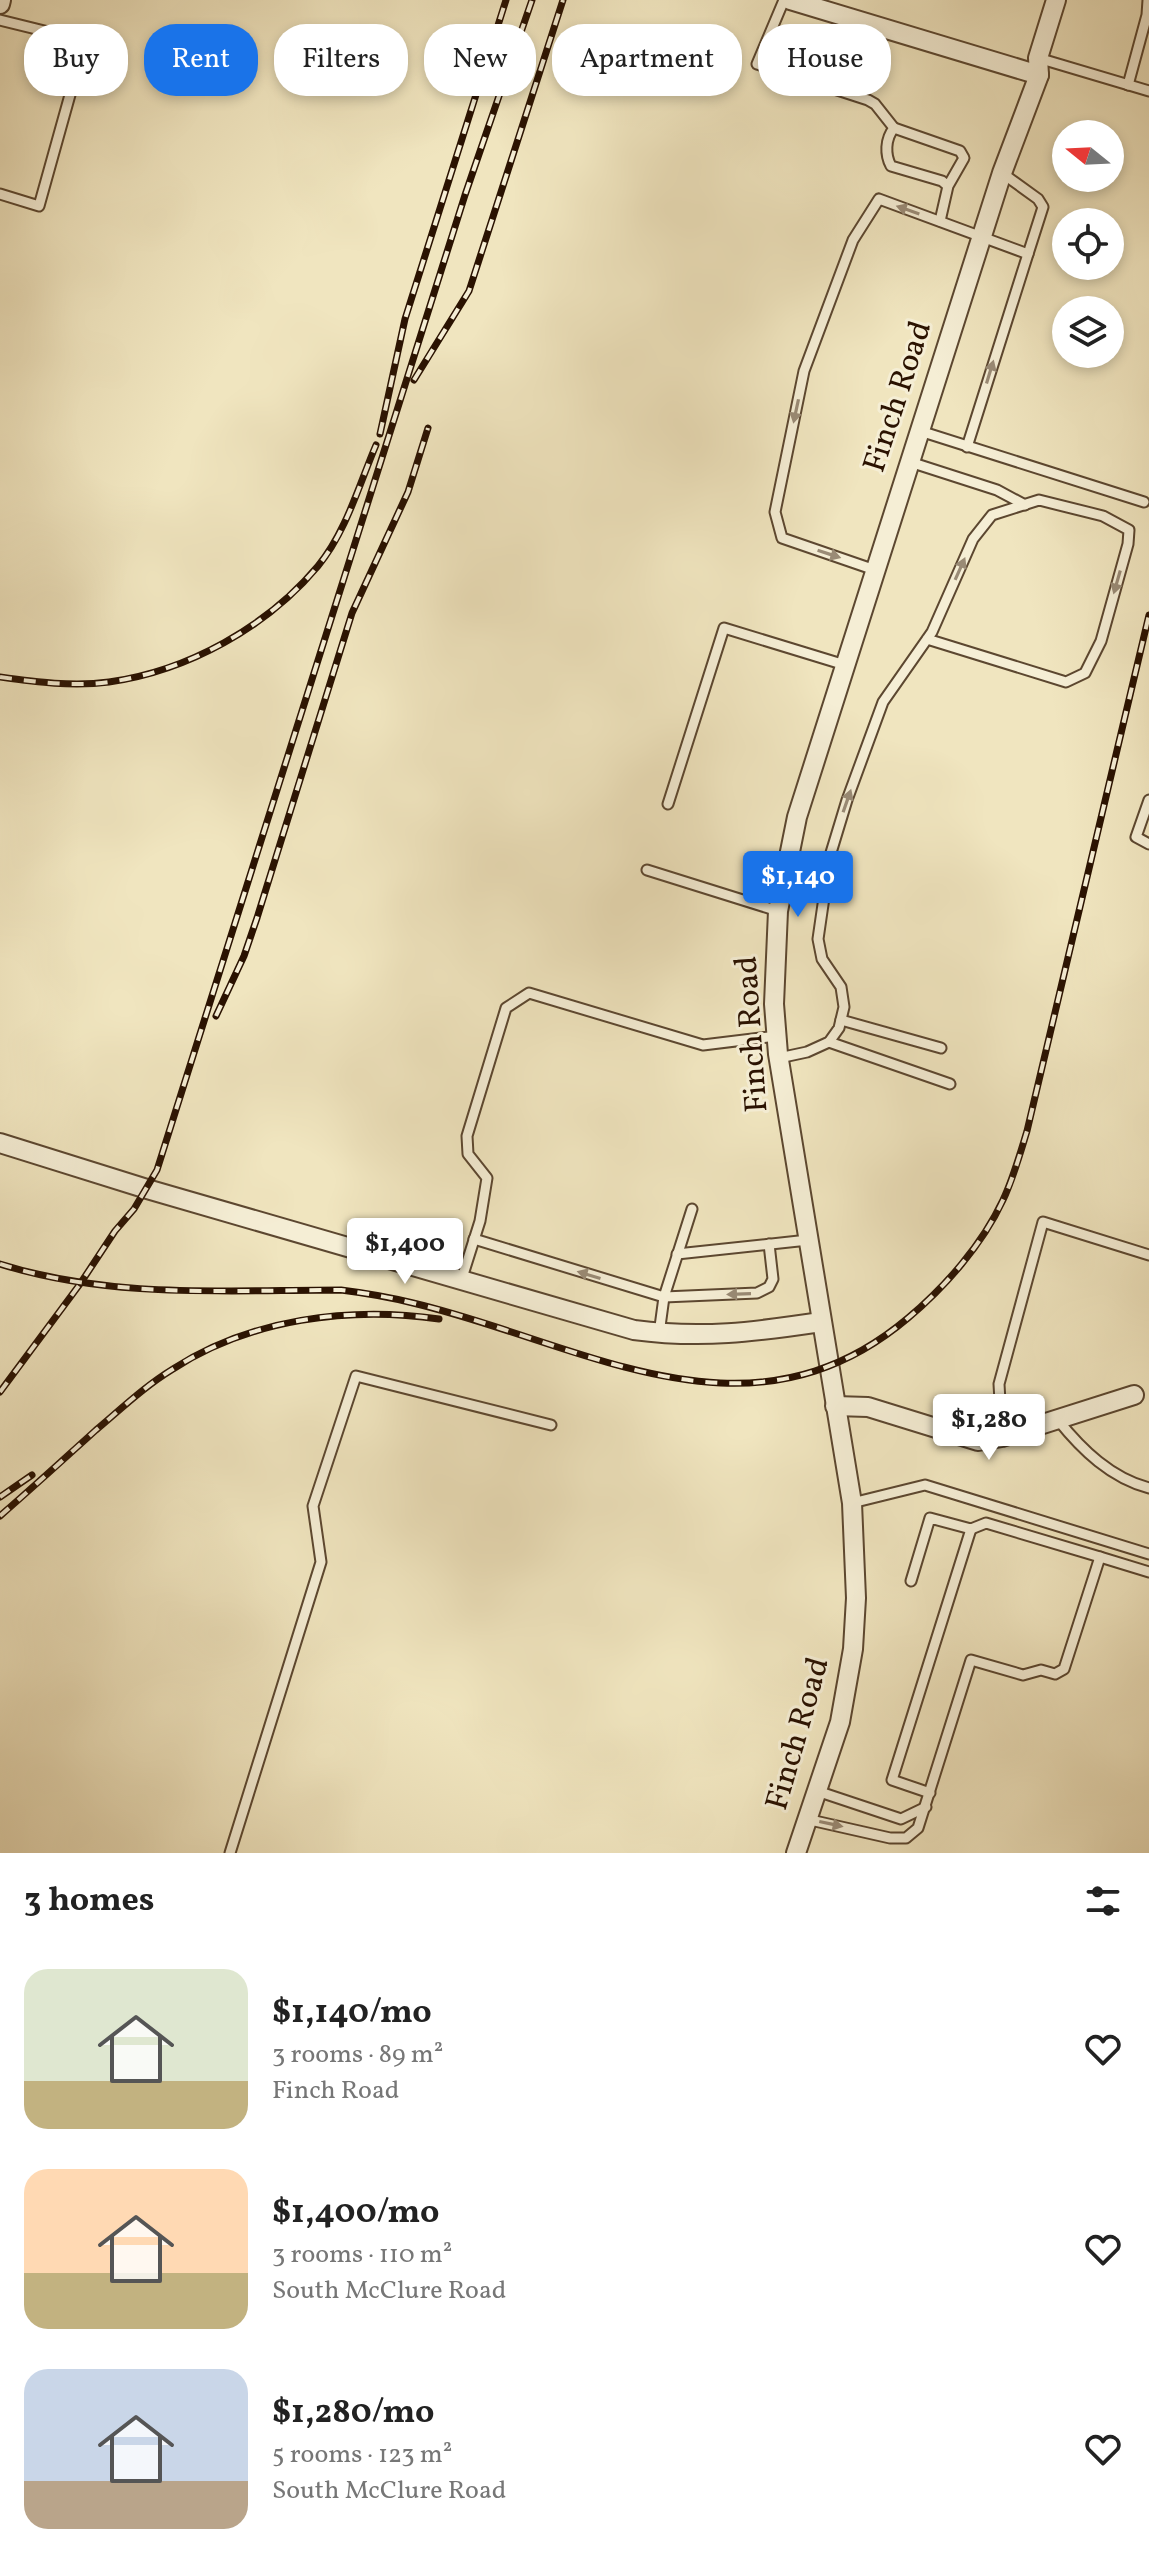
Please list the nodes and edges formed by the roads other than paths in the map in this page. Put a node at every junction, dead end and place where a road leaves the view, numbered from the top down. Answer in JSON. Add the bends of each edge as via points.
{"nodes":[{"id":1,"x":787,"y":0,"type":"edge"},
{"id":2,"x":1056,"y":0,"type":"edge"},
{"id":3,"x":1148,"y":0,"type":"edge"},
{"id":4,"x":0,"y":20,"type":"edge"},
{"id":5,"x":1039,"y":67,"type":"junction"},
{"id":6,"x":1128,"y":85,"type":"junction"},
{"id":7,"x":1149,"y":91,"type":"edge"},
{"id":8,"x":894,"y":128,"type":"junction"},
{"id":9,"x":1002,"y":173,"type":"junction"},
{"id":10,"x":948,"y":186,"type":"junction"},
{"id":11,"x":0,"y":194,"type":"edge"},
{"id":12,"x":940,"y":221,"type":"junction"},
{"id":13,"x":982,"y":236,"type":"junction"},
{"id":14,"x":1028,"y":254,"type":"junction"},
{"id":15,"x":920,"y":431,"type":"junction"},
{"id":16,"x":967,"y":447,"type":"junction"},
{"id":17,"x":910,"y":462,"type":"junction"},
{"id":18,"x":1144,"y":502,"type":"dead end"},
{"id":19,"x":1025,"y":505,"type":"junction"},
{"id":20,"x":875,"y":570,"type":"junction"},
{"id":21,"x":927,"y":639,"type":"junction"},
{"id":22,"x":845,"y":665,"type":"junction"},
{"id":23,"x":1149,"y":800,"type":"edge"},
{"id":24,"x":668,"y":804,"type":"dead end"},
{"id":25,"x":1149,"y":844,"type":"edge"},
{"id":26,"x":647,"y":870,"type":"dead end"},
{"id":27,"x":778,"y":911,"type":"junction"},
{"id":28,"x":841,"y":1020,"type":"junction"},
{"id":29,"x":777,"y":1036,"type":"junction"},
{"id":30,"x":829,"y":1042,"type":"junction"},
{"id":31,"x":941,"y":1048,"type":"dead end"},
{"id":32,"x":779,"y":1058,"type":"junction"},
{"id":33,"x":950,"y":1084,"type":"dead end"},
{"id":34,"x":1,"y":1146,"type":"edge"},
{"id":35,"x":692,"y":1209,"type":"dead end"},
{"id":36,"x":474,"y":1239,"type":"junction"},
{"id":37,"x":808,"y":1240,"type":"junction"},
{"id":38,"x":769,"y":1244,"type":"junction"},
{"id":39,"x":677,"y":1254,"type":"junction"},
{"id":40,"x":1149,"y":1255,"type":"edge"},
{"id":41,"x":461,"y":1281,"type":"junction"},
{"id":42,"x":664,"y":1297,"type":"junction"},
{"id":43,"x":821,"y":1322,"type":"junction"},
{"id":44,"x":659,"y":1334,"type":"junction"},
{"id":45,"x":1138,"y":1394,"type":"dead end"},
{"id":46,"x":835,"y":1406,"type":"junction"},
{"id":47,"x":1058,"y":1420,"type":"junction"},
{"id":48,"x":551,"y":1425,"type":"dead end"},
{"id":49,"x":1002,"y":1437,"type":"junction"},
{"id":50,"x":1149,"y":1488,"type":"edge"},
{"id":51,"x":852,"y":1503,"type":"junction"},
{"id":52,"x":971,"y":1529,"type":"junction"},
{"id":53,"x":1149,"y":1554,"type":"edge"},
{"id":54,"x":1100,"y":1557,"type":"junction"},
{"id":55,"x":1149,"y":1572,"type":"edge"},
{"id":56,"x":911,"y":1581,"type":"dead end"},
{"id":57,"x":817,"y":1791,"type":"junction"},
{"id":58,"x":930,"y":1793,"type":"junction"},
{"id":59,"x":926,"y":1807,"type":"junction"},
{"id":60,"x":806,"y":1819,"type":"junction"},
{"id":61,"x":230,"y":1853,"type":"edge"},
{"id":62,"x":796,"y":1853,"type":"edge"}],
"edges":[{"from":1,"to":5,"type":"street"},
{"from":1,"to":8,"type":"lane","via":[[757,64],[868,100]]},
{"from":2,"to":5,"type":"street","name":"Finch Road"},
{"from":3,"to":6,"type":"lane"},
{"from":4,"to":11,"type":"lane","via":[[85,41],[39,206]]},
{"from":5,"to":6,"type":"lane"},
{"from":5,"to":9,"type":"street","name":"Finch Road"},
{"from":6,"to":7,"type":"lane"},
{"from":8,"to":10,"type":"lane","via":[[886,157],[891,166]]},
{"from":8,"to":10,"type":"lane","via":[[960,151],[964,158]]},
{"from":9,"to":13,"type":"street","name":"Finch Road"},
{"from":9,"to":14,"type":"lane","via":[[1043,207]]},
{"from":10,"to":12,"type":"lane"},
{"from":12,"to":13,"type":"lane"},
{"from":12,"to":20,"type":"lane","one_way":true,"via":[[879,199],[853,240],[804,371],[775,512],[782,538]]},
{"from":13,"to":14,"type":"lane"},
{"from":13,"to":15,"type":"street","name":"Finch Road"},
{"from":16,"to":14,"type":"lane","one_way":true},
{"from":15,"to":16,"type":"lane"},
{"from":15,"to":17,"type":"street","name":"Finch Road"},
{"from":16,"to":18,"type":"lane"},
{"from":17,"to":19,"type":"lane","via":[[997,490]]},
{"from":17,"to":20,"type":"street","name":"Finch Road"},
{"from":21,"to":19,"type":"lane","one_way":true,"via":[[973,539],[992,515]]},
{"from":19,"to":21,"type":"lane","one_way":true,"via":[[1039,500],[1103,516],[1129,530],[1101,641],[1085,673],[1066,682]]},
{"from":20,"to":22,"type":"street","name":"Finch Road"},
{"from":28,"to":21,"type":"lane","one_way":true,"via":[[841,987],[822,959],[818,939],[830,856],[883,702]]},
{"from":22,"to":24,"type":"lane","via":[[724,628]]},
{"from":22,"to":27,"type":"street","name":"Finch Road","via":[[797,817]]},
{"from":23,"to":25,"type":"lane","via":[[1136,837]]},
{"from":26,"to":27,"type":"lane"},
{"from":27,"to":29,"type":"street","name":"Finch Road"},
{"from":28,"to":30,"type":"lane"},
{"from":28,"to":31,"type":"lane"},
{"from":29,"to":32,"type":"street","name":"Finch Road"},
{"from":29,"to":36,"type":"lane","via":[[703,1045],[529,993],[506,1008],[467,1136],[468,1154],[487,1178]]},
{"from":30,"to":32,"type":"lane"},
{"from":30,"to":33,"type":"lane"},
{"from":32,"to":37,"type":"street","name":"Finch Road"},
{"from":34,"to":41,"type":"street"},
{"from":35,"to":39,"type":"lane"},
{"from":36,"to":41,"type":"lane"},
{"from":42,"to":36,"type":"lane","one_way":true},
{"from":37,"to":38,"type":"lane"},
{"from":37,"to":43,"type":"street","name":"Finch Road"},
{"from":38,"to":39,"type":"lane"},
{"from":38,"to":42,"type":"lane","one_way":true,"via":[[773,1279],[765,1290]]},
{"from":39,"to":42,"type":"lane"},
{"from":40,"to":49,"type":"lane","via":[[1043,1222],[999,1384]]},
{"from":41,"to":44,"type":"street"},
{"from":42,"to":44,"type":"lane"},
{"from":43,"to":44,"type":"street","via":[[724,1335]]},
{"from":43,"to":46,"type":"street","name":"Finch Road"},
{"from":45,"to":47,"type":"street"},
{"from":46,"to":49,"type":"street","via":[[868,1407],[967,1440]]},
{"from":46,"to":51,"type":"street","name":"Finch Road"},
{"from":47,"to":49,"type":"street"},
{"from":47,"to":50,"type":"lane","via":[[1077,1445],[1126,1482]]},
{"from":48,"to":61,"type":"lane","via":[[356,1376],[313,1506],[321,1562]]},
{"from":51,"to":53,"type":"lane","via":[[925,1485]]},
{"from":51,"to":57,"type":"street","name":"Finch Road","via":[[853,1649],[840,1722]]},
{"from":52,"to":54,"type":"lane","via":[[986,1523]]},
{"from":52,"to":56,"type":"lane","via":[[930,1518]]},
{"from":52,"to":58,"type":"lane","via":[[892,1780]]},
{"from":54,"to":55,"type":"lane"},
{"from":54,"to":58,"type":"lane","via":[[1064,1669],[1023,1675],[971,1660]]},
{"from":57,"to":59,"type":"lane","via":[[901,1819]]},
{"from":57,"to":60,"type":"street","name":"Finch Road"},
{"from":58,"to":59,"type":"lane"},
{"from":60,"to":59,"type":"lane","one_way":true,"via":[[906,1838],[918,1828]]},
{"from":60,"to":62,"type":"street","name":"Finch Road"}]}
